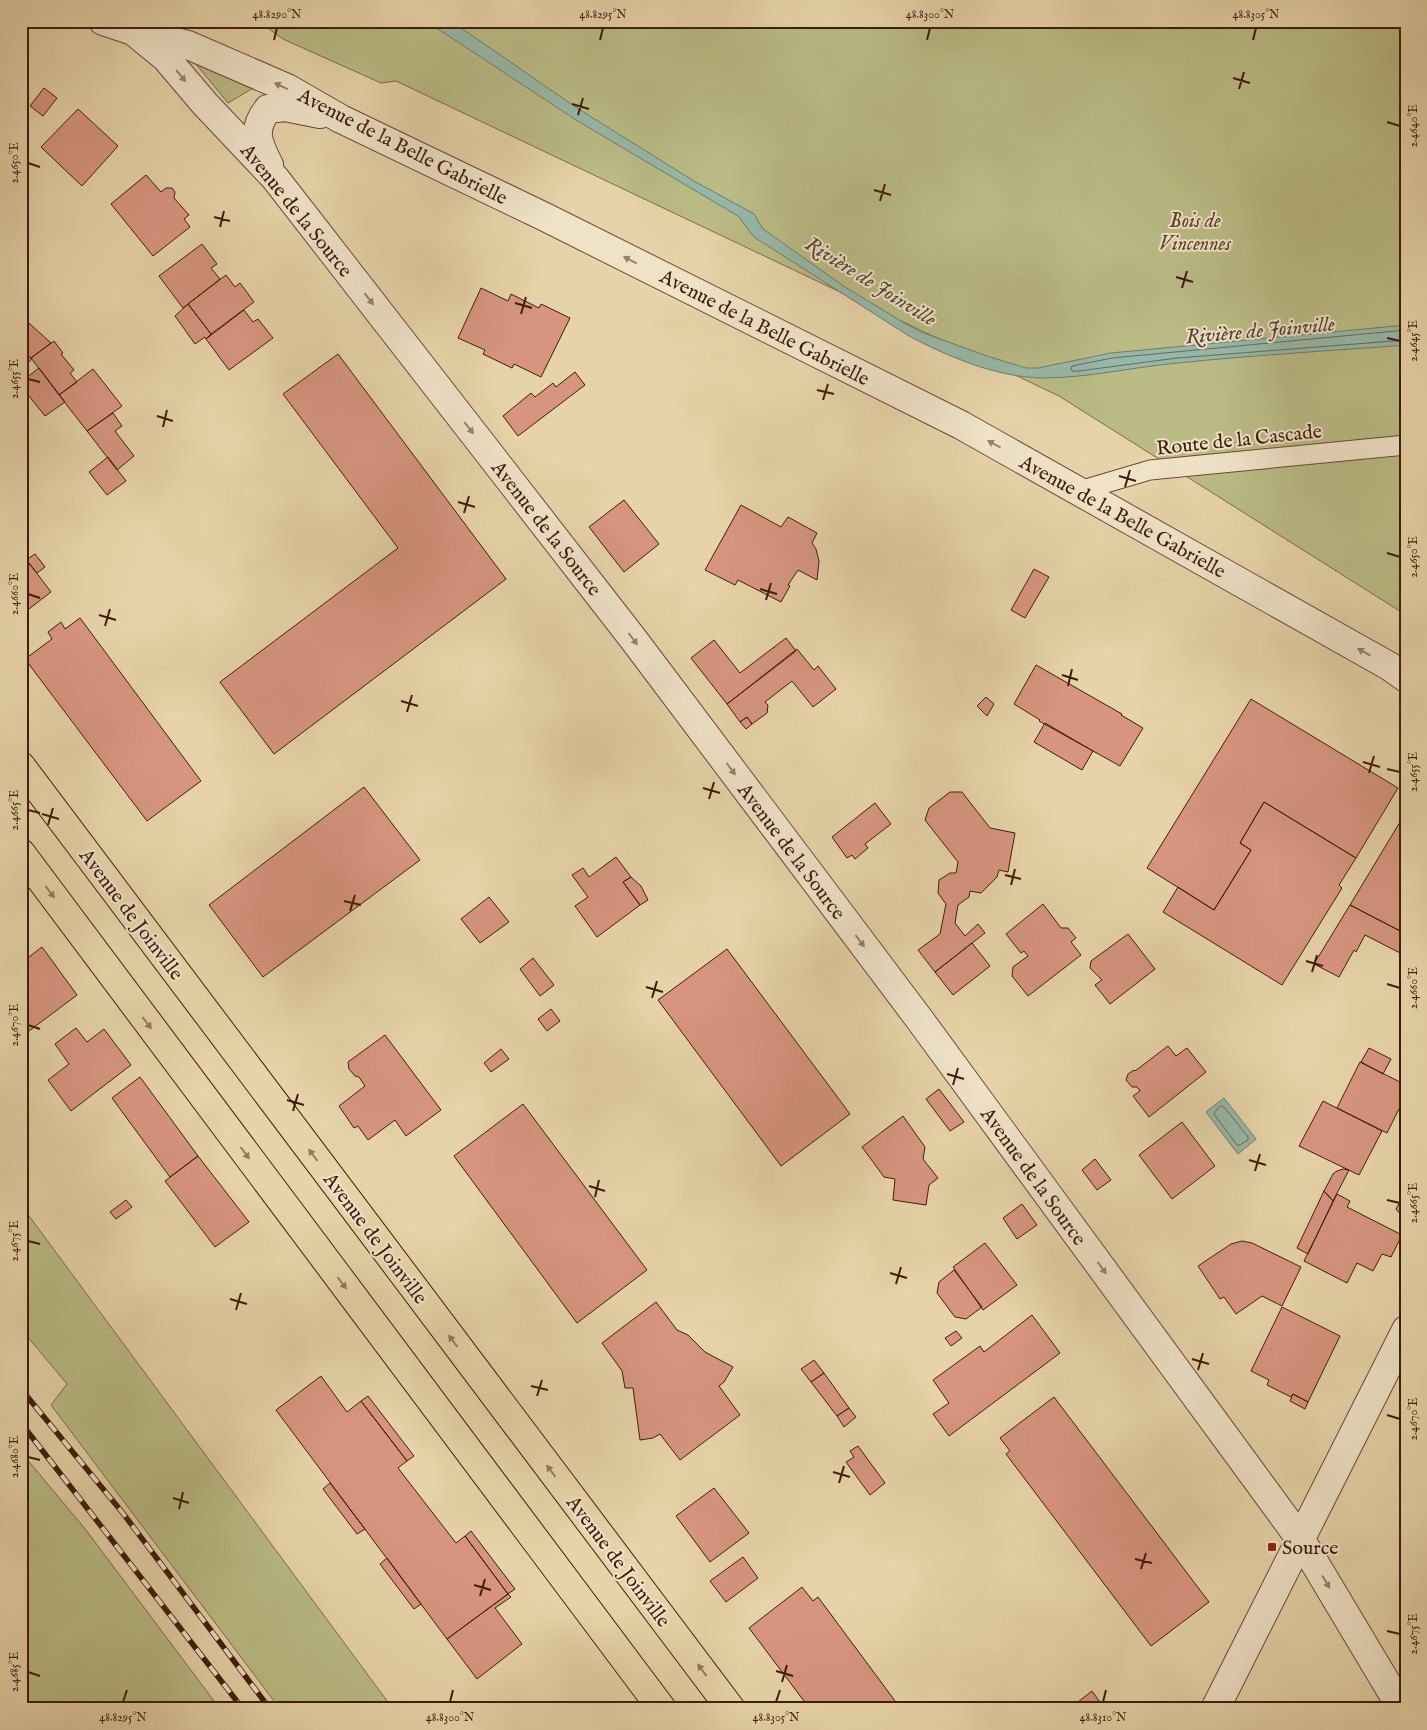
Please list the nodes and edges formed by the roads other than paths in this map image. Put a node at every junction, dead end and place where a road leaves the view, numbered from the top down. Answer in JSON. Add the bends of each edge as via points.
{"nodes":[{"id":1,"x":103,"y":21,"type":"edge"},
{"id":2,"x":133,"y":31,"type":"junction"},
{"id":3,"x":341,"y":119,"type":"junction"},
{"id":4,"x":275,"y":178,"type":"junction"},
{"id":5,"x":1406,"y":445,"type":"edge"},
{"id":6,"x":1079,"y":492,"type":"junction"},
{"id":7,"x":1406,"y":678,"type":"edge"},
{"id":8,"x":21,"y":766,"type":"edge"},
{"id":9,"x":21,"y":853,"type":"edge"},
{"id":10,"x":1406,"y":1330,"type":"edge"},
{"id":11,"x":1301,"y":1540,"type":"junction"},
{"id":12,"x":662,"y":1709,"type":"edge"},
{"id":13,"x":731,"y":1709,"type":"edge"},
{"id":14,"x":1215,"y":1709,"type":"edge"},
{"id":15,"x":1402,"y":1709,"type":"edge"}],
"edges":[{"from":1,"to":2,"type":"street","name":"Avenue de la Belle Gabrielle"},
{"from":3,"to":2,"type":"street","name":"Avenue de la Belle Gabrielle","one_way":true,"via":[[287,88],[188,45]]},
{"from":2,"to":4,"type":"street","name":"Avenue de la Source","one_way":true,"via":[[166,58]]},
{"from":3,"to":4,"type":"street","via":[[285,107],[268,108],[257,129],[258,142]]},
{"from":6,"to":3,"type":"street","name":"Avenue de la Belle Gabrielle","one_way":true,"via":[[961,425]]},
{"from":4,"to":11,"type":"street","name":"Avenue de la Source","one_way":true,"via":[[640,648],[920,1020]]},
{"from":5,"to":6,"type":"lane","name":"Route de la Cascade","via":[[1150,470]]},
{"from":7,"to":6,"type":"street","name":"Avenue de la Belle Gabrielle","one_way":true},
{"from":13,"to":8,"type":"main road","name":"Avenue de Joinville","one_way":true},
{"from":9,"to":12,"type":"main road","one_way":true},
{"from":10,"to":11,"type":"street"},
{"from":11,"to":14,"type":"street"},
{"from":11,"to":15,"type":"street","name":"Avenue de la Source","one_way":true}]}
